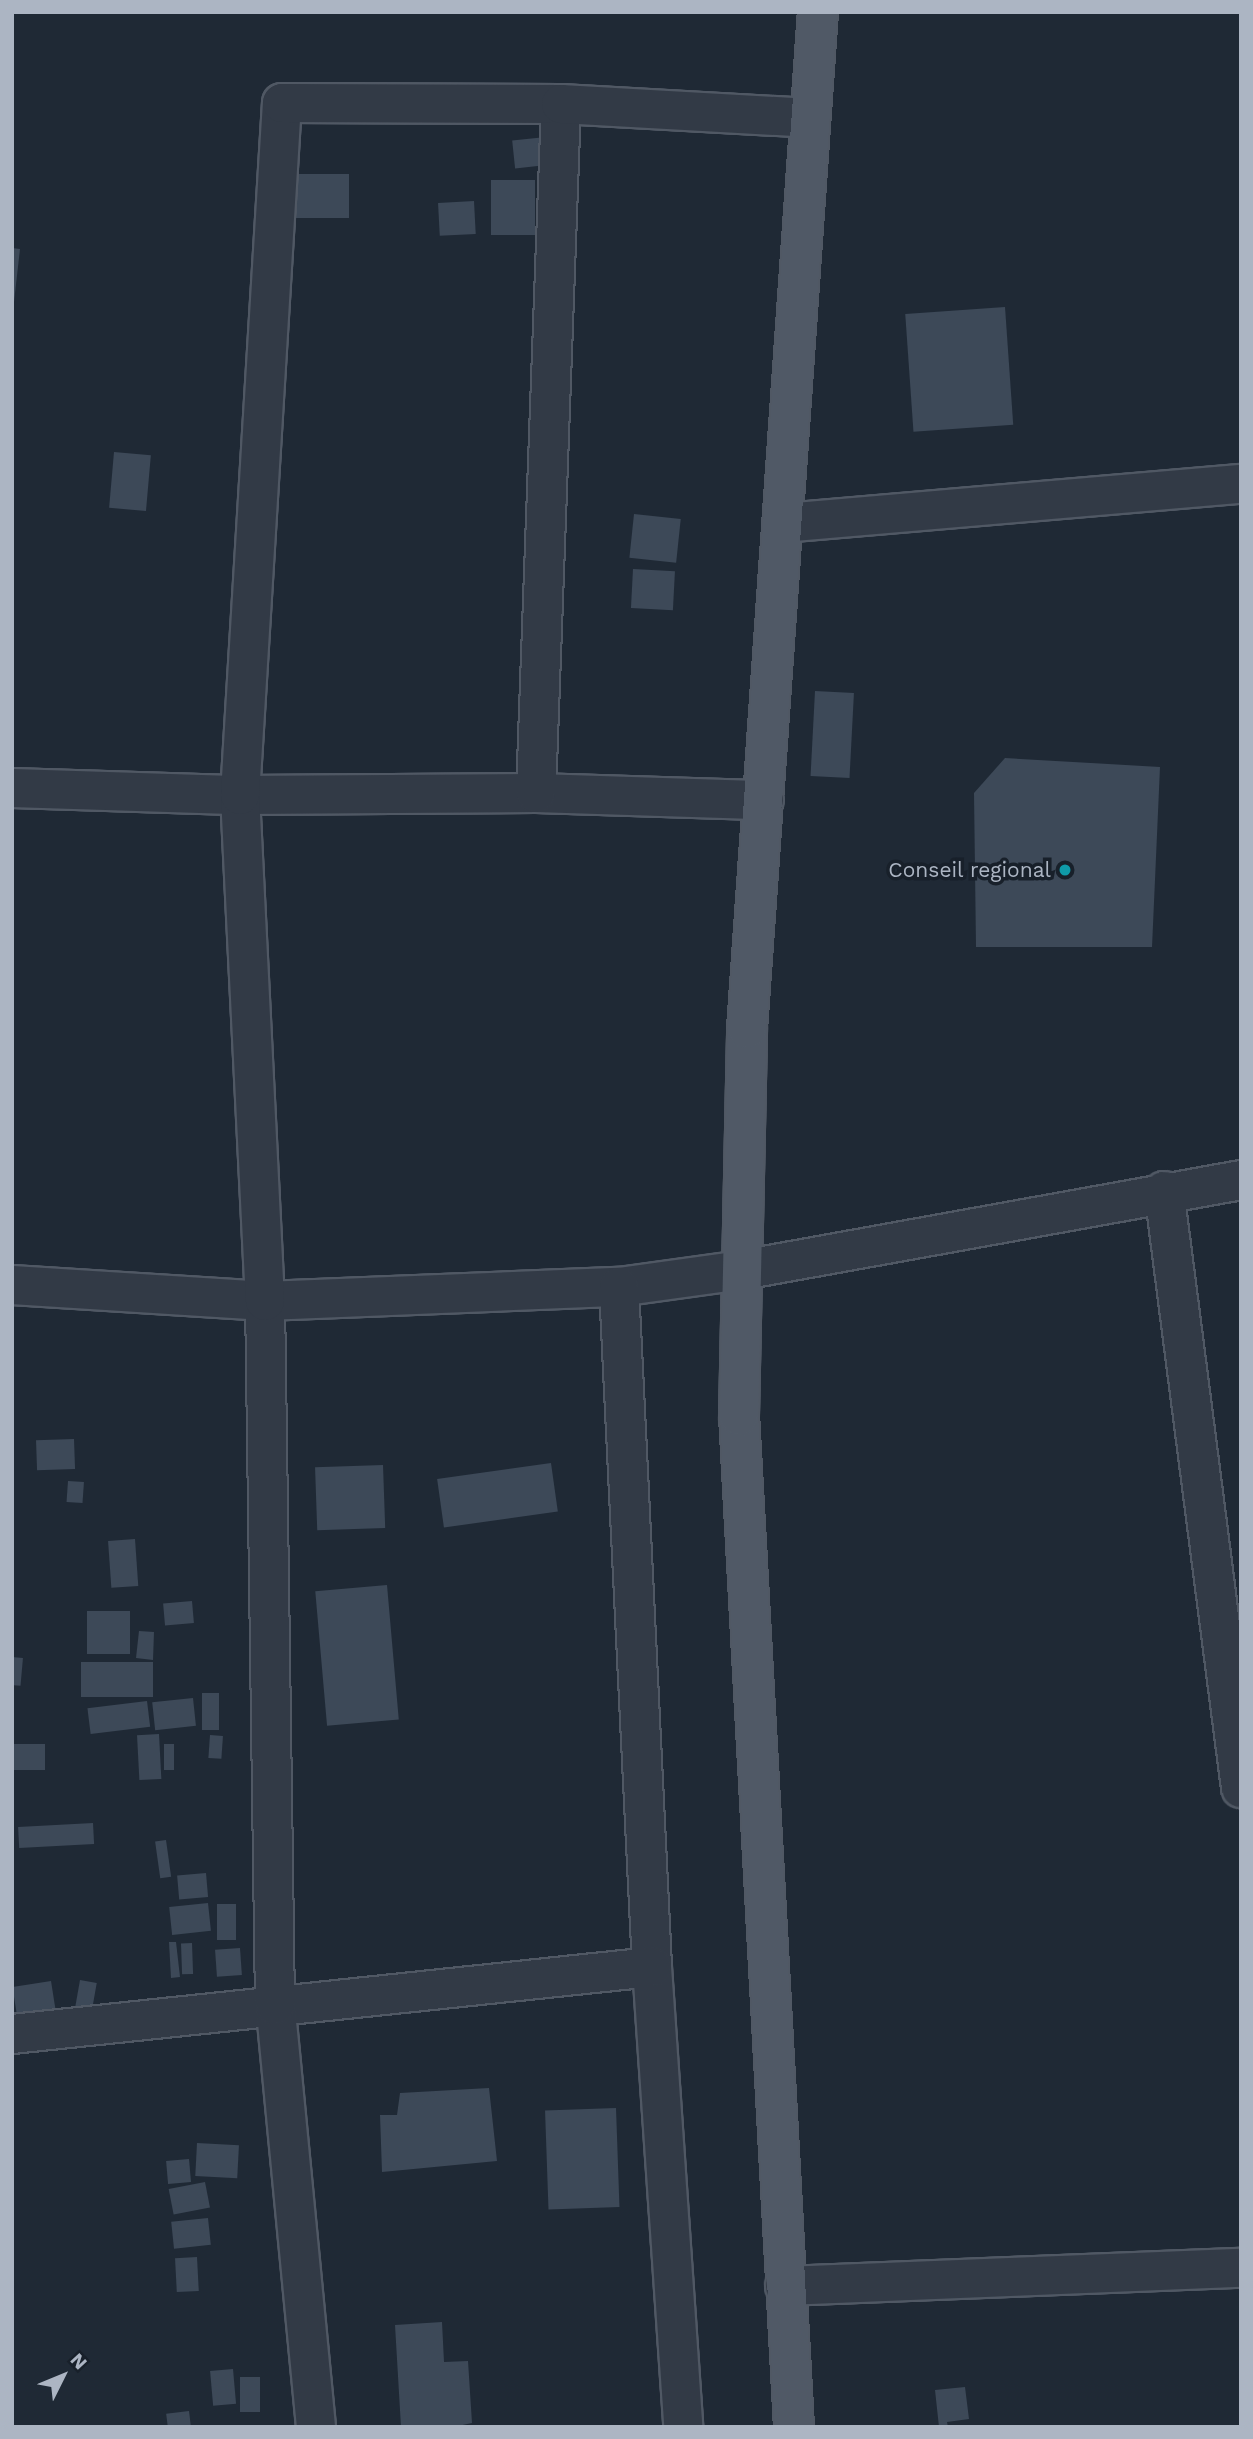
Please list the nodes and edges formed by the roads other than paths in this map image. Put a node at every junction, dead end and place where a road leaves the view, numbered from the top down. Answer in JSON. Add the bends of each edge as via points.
{"nodes":[{"id":1,"x":818,"y":12,"type":"edge"},
{"id":2,"x":561,"y":104,"type":"junction"},
{"id":3,"x":810,"y":118,"type":"junction"},
{"id":4,"x":1241,"y":484,"type":"edge"},
{"id":5,"x":783,"y":523,"type":"junction"},
{"id":6,"x":12,"y":788,"type":"edge"},
{"id":7,"x":536,"y":793,"type":"junction"},
{"id":8,"x":240,"y":795,"type":"junction"},
{"id":9,"x":764,"y":800,"type":"junction"},
{"id":10,"x":1241,"y":1180,"type":"edge"},
{"id":11,"x":1164,"y":1191,"type":"junction"},
{"id":12,"x":742,"y":1270,"type":"junction"},
{"id":13,"x":12,"y":1285,"type":"edge"},
{"id":14,"x":620,"y":1287,"type":"junction"},
{"id":15,"x":265,"y":1301,"type":"junction"},
{"id":16,"x":1231,"y":1633,"type":"edge"},
{"id":17,"x":1241,"y":1788,"type":"edge"},
{"id":18,"x":652,"y":1967,"type":"junction"},
{"id":19,"x":275,"y":2005,"type":"junction"},
{"id":20,"x":12,"y":2034,"type":"edge"},
{"id":21,"x":1241,"y":2269,"type":"edge"},
{"id":22,"x":785,"y":2286,"type":"junction"},
{"id":23,"x":316,"y":2427,"type":"edge"},
{"id":24,"x":683,"y":2427,"type":"edge"},
{"id":25,"x":794,"y":2427,"type":"edge"}],
"edges":[{"from":1,"to":3,"type":"main road"},
{"from":2,"to":3,"type":"street"},
{"from":2,"to":7,"type":"street"},
{"from":2,"to":8,"type":"street","via":[[282,103]]},
{"from":3,"to":5,"type":"main road"},
{"from":4,"to":5,"type":"street"},
{"from":5,"to":9,"type":"main road"},
{"from":6,"to":8,"type":"street"},
{"from":7,"to":8,"type":"street"},
{"from":7,"to":9,"type":"street"},
{"from":8,"to":15,"type":"street"},
{"from":9,"to":12,"type":"main road","via":[[747,1029]]},
{"from":10,"to":11,"type":"street"},
{"from":11,"to":12,"type":"street"},
{"from":11,"to":16,"type":"street"},
{"from":12,"to":14,"type":"street"},
{"from":12,"to":22,"type":"main road","via":[[739,1416]]},
{"from":13,"to":15,"type":"street"},
{"from":14,"to":15,"type":"street"},
{"from":14,"to":18,"type":"street"},
{"from":15,"to":19,"type":"street"},
{"from":16,"to":17,"type":"street"},
{"from":18,"to":19,"type":"street"},
{"from":18,"to":24,"type":"street"},
{"from":19,"to":20,"type":"street"},
{"from":19,"to":23,"type":"street"},
{"from":21,"to":22,"type":"street"},
{"from":22,"to":25,"type":"main road"}]}
